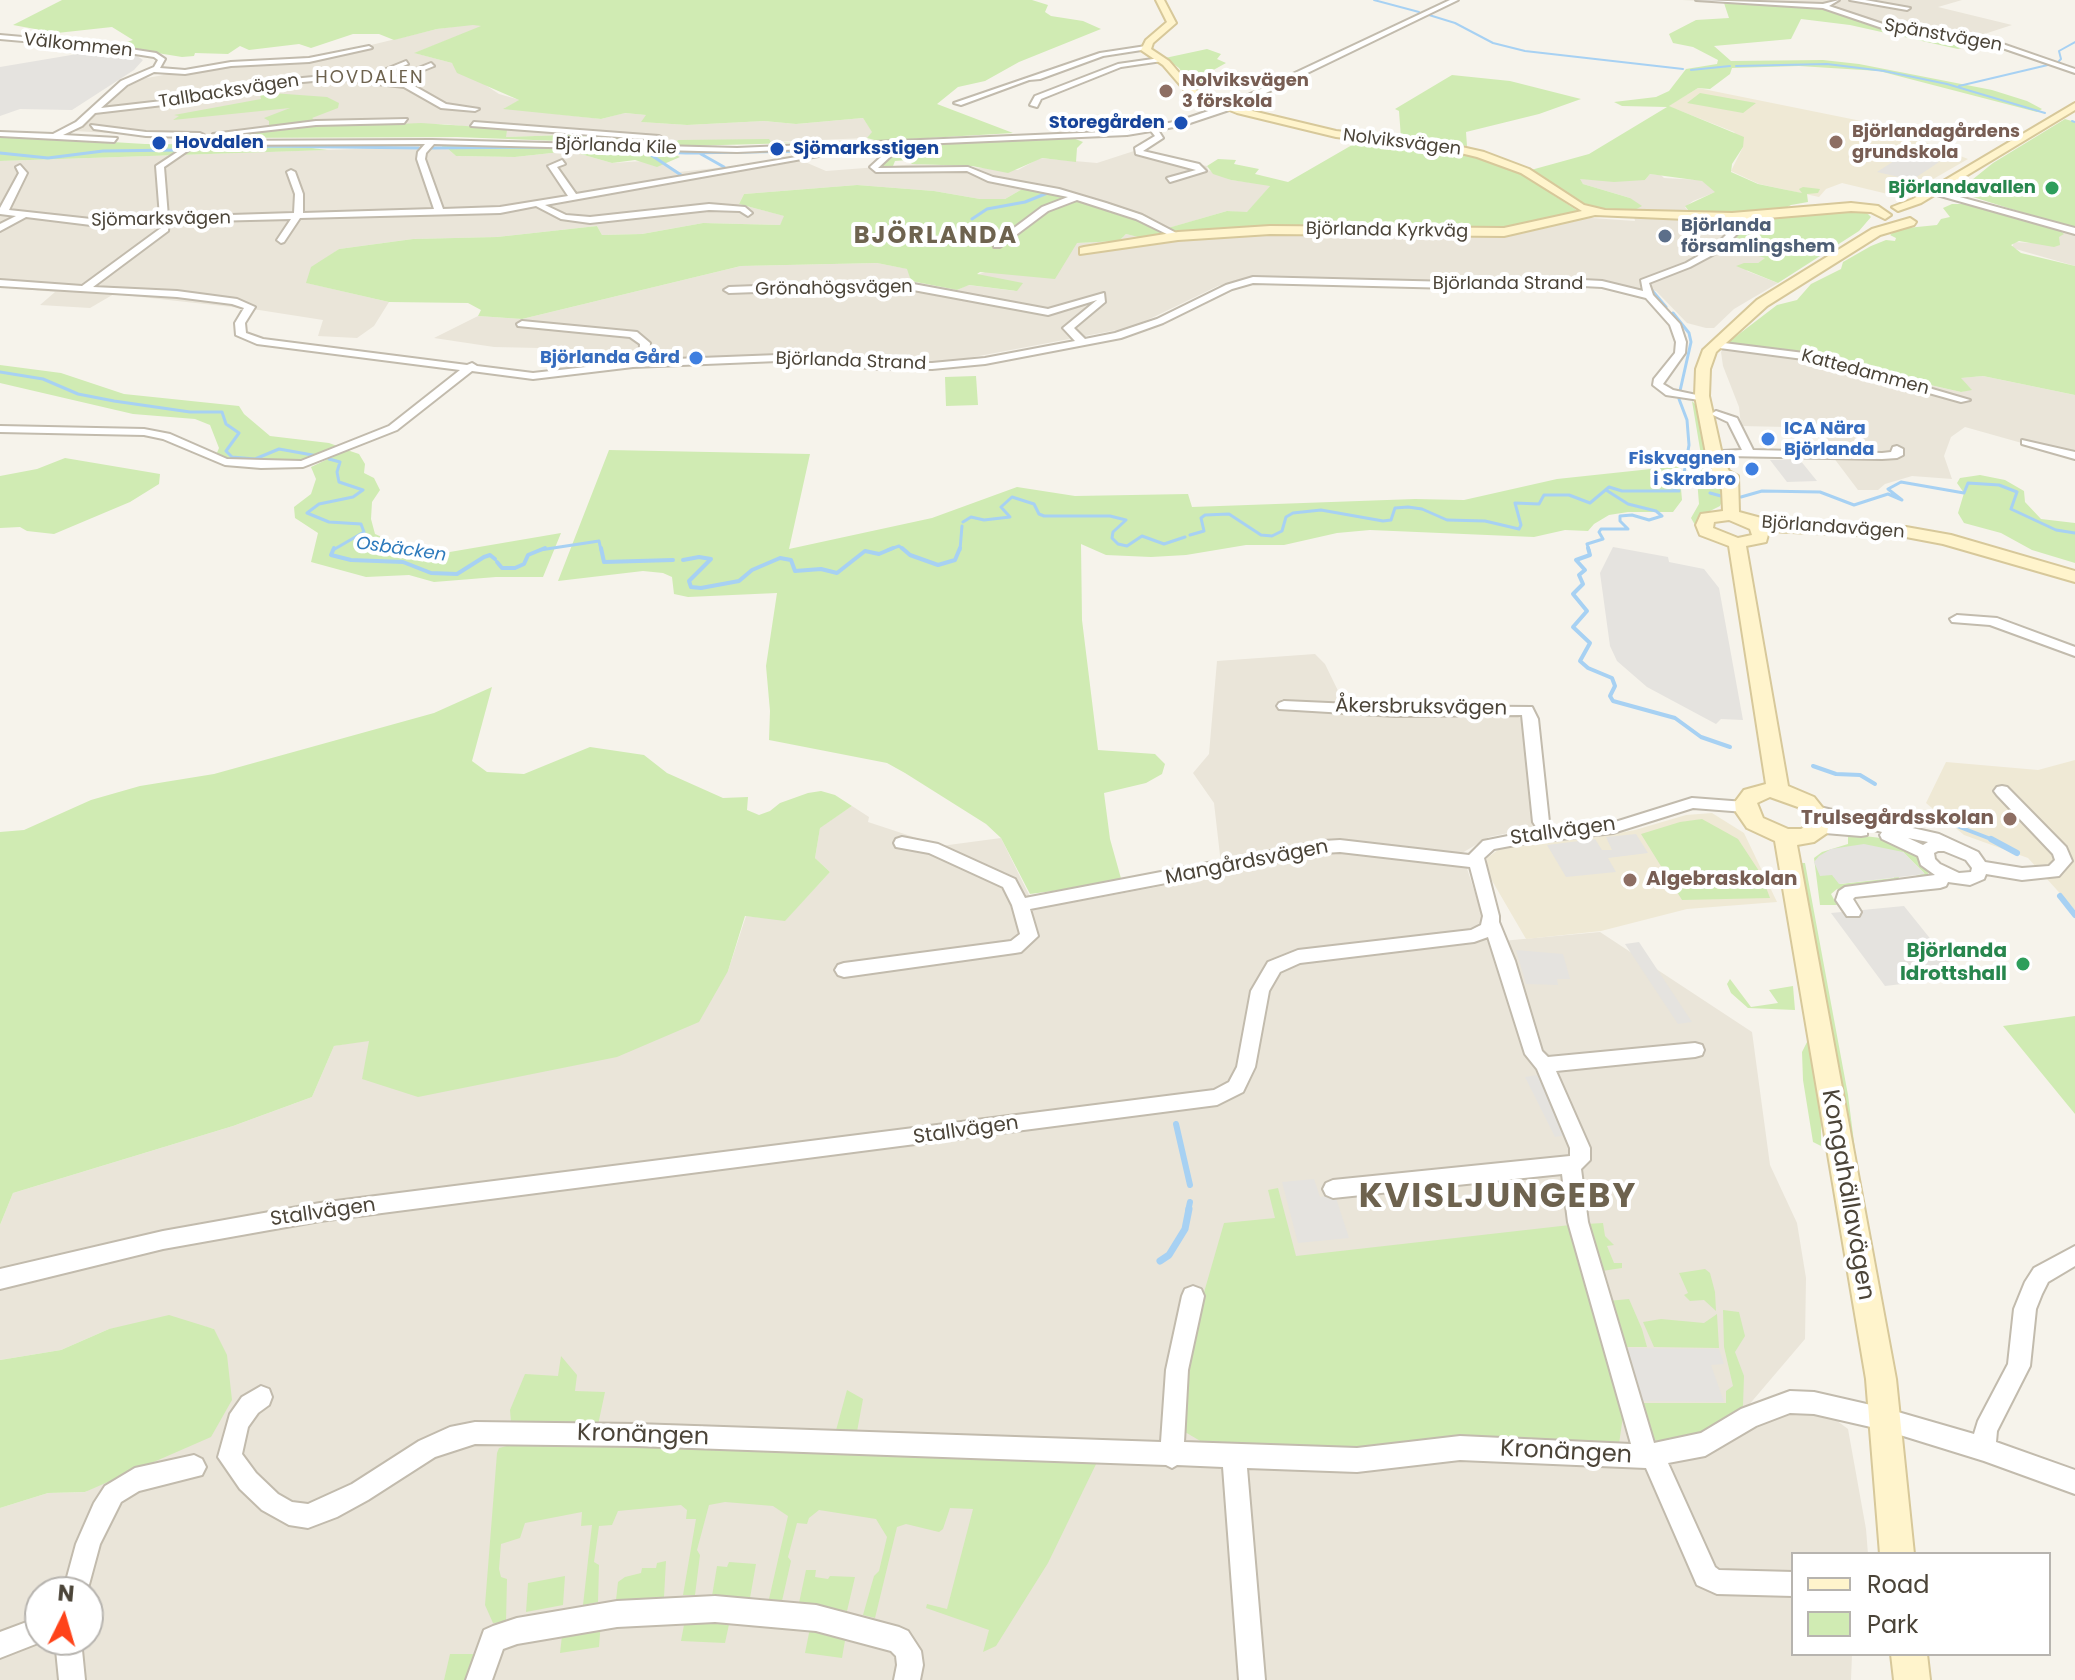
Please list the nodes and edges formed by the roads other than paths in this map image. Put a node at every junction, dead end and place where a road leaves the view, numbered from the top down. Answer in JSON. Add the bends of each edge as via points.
{"nodes":[{"id":1,"x":1160,"y":0,"type":"edge"},
{"id":2,"x":1455,"y":0,"type":"edge"},
{"id":3,"x":1699,"y":0,"type":"edge"},
{"id":4,"x":1836,"y":0,"type":"edge"},
{"id":5,"x":1853,"y":0,"type":"edge"},
{"id":6,"x":1824,"y":6,"type":"junction"},
{"id":7,"x":1907,"y":8,"type":"dead end"},
{"id":8,"x":0,"y":37,"type":"edge"},
{"id":9,"x":369,"y":48,"type":"dead end"},
{"id":10,"x":1146,"y":48,"type":"junction"},
{"id":11,"x":1160,"y":60,"type":"junction"},
{"id":12,"x":406,"y":63,"type":"dead end"},
{"id":13,"x":429,"y":64,"type":"dead end"},
{"id":14,"x":153,"y":70,"type":"junction"},
{"id":15,"x":2075,"y":71,"type":"edge"},
{"id":16,"x":364,"y":79,"type":"junction"},
{"id":17,"x":388,"y":82,"type":"junction"},
{"id":18,"x":958,"y":103,"type":"dead end"},
{"id":19,"x":1034,"y":105,"type":"dead end"},
{"id":20,"x":2075,"y":106,"type":"edge"},
{"id":21,"x":1229,"y":107,"type":"junction"},
{"id":22,"x":475,"y":109,"type":"dead end"},
{"id":23,"x":93,"y":111,"type":"junction"},
{"id":24,"x":404,"y":121,"type":"dead end"},
{"id":25,"x":474,"y":124,"type":"dead end"},
{"id":26,"x":94,"y":127,"type":"dead end"},
{"id":27,"x":1153,"y":129,"type":"junction"},
{"id":28,"x":0,"y":134,"type":"edge"},
{"id":29,"x":56,"y":136,"type":"junction"},
{"id":30,"x":770,"y":138,"type":"dead end"},
{"id":31,"x":197,"y":139,"type":"junction"},
{"id":32,"x":729,"y":139,"type":"dead end"},
{"id":33,"x":432,"y":142,"type":"junction"},
{"id":34,"x":813,"y":151,"type":"junction"},
{"id":35,"x":562,"y":162,"type":"dead end"},
{"id":36,"x":20,"y":167,"type":"dead end"},
{"id":37,"x":291,"y":172,"type":"dead end"},
{"id":38,"x":1170,"y":180,"type":"dead end"},
{"id":39,"x":1938,"y":192,"type":"junction"},
{"id":40,"x":574,"y":198,"type":"junction"},
{"id":41,"x":1074,"y":198,"type":"junction"},
{"id":42,"x":539,"y":205,"type":"junction"},
{"id":43,"x":2,"y":211,"type":"edge"},
{"id":44,"x":1890,"y":211,"type":"junction"},
{"id":45,"x":437,"y":212,"type":"junction"},
{"id":46,"x":1594,"y":212,"type":"junction"},
{"id":47,"x":748,"y":213,"type":"dead end"},
{"id":48,"x":25,"y":214,"type":"junction"},
{"id":49,"x":298,"y":216,"type":"junction"},
{"id":50,"x":1732,"y":217,"type":"junction"},
{"id":51,"x":1924,"y":217,"type":"junction"},
{"id":52,"x":165,"y":221,"type":"junction"},
{"id":53,"x":1910,"y":222,"type":"junction"},
{"id":54,"x":0,"y":228,"type":"edge"},
{"id":55,"x":2075,"y":231,"type":"edge"},
{"id":56,"x":1876,"y":232,"type":"junction"},
{"id":57,"x":1178,"y":236,"type":"junction"},
{"id":58,"x":281,"y":240,"type":"dead end"},
{"id":59,"x":997,"y":245,"type":"dead end"},
{"id":60,"x":1084,"y":251,"type":"dead end"},
{"id":61,"x":0,"y":283,"type":"edge"},
{"id":62,"x":84,"y":289,"type":"junction"},
{"id":63,"x":729,"y":290,"type":"dead end"},
{"id":64,"x":1649,"y":296,"type":"junction"},
{"id":65,"x":522,"y":324,"type":"dead end"},
{"id":66,"x":1084,"y":344,"type":"junction"},
{"id":67,"x":1716,"y":345,"type":"junction"},
{"id":68,"x":644,"y":363,"type":"junction"},
{"id":69,"x":472,"y":366,"type":"junction"},
{"id":70,"x":1965,"y":400,"type":"dead end"},
{"id":71,"x":1709,"y":406,"type":"junction"},
{"id":72,"x":0,"y":429,"type":"edge"},
{"id":73,"x":2026,"y":442,"type":"dead end"},
{"id":74,"x":1897,"y":449,"type":"dead end"},
{"id":75,"x":1720,"y":453,"type":"junction"},
{"id":76,"x":1750,"y":455,"type":"junction"},
{"id":77,"x":2075,"y":456,"type":"edge"},
{"id":78,"x":1731,"y":515,"type":"junction"},
{"id":79,"x":1753,"y":522,"type":"junction"},
{"id":80,"x":1757,"y":540,"type":"junction"},
{"id":81,"x":1737,"y":543,"type":"junction"},
{"id":82,"x":1962,"y":544,"type":"junction"},
{"id":83,"x":2075,"y":577,"type":"edge"},
{"id":84,"x":2075,"y":583,"type":"edge"},
{"id":85,"x":1957,"y":619,"type":"dead end"},
{"id":86,"x":2075,"y":652,"type":"edge"},
{"id":87,"x":1284,"y":706,"type":"dead end"},
{"id":88,"x":1778,"y":791,"type":"junction"},
{"id":89,"x":2002,"y":791,"type":"dead end"},
{"id":90,"x":1745,"y":807,"type":"junction"},
{"id":91,"x":1817,"y":820,"type":"junction"},
{"id":92,"x":1548,"y":835,"type":"junction"},
{"id":93,"x":1785,"y":837,"type":"junction"},
{"id":94,"x":902,"y":843,"type":"dead end"},
{"id":95,"x":1951,"y":846,"type":"junction"},
{"id":96,"x":1926,"y":853,"type":"junction"},
{"id":97,"x":1476,"y":862,"type":"junction"},
{"id":98,"x":1980,"y":867,"type":"junction"},
{"id":99,"x":1944,"y":874,"type":"junction"},
{"id":100,"x":1020,"y":905,"type":"junction"},
{"id":101,"x":1853,"y":912,"type":"dead end"},
{"id":102,"x":1491,"y":924,"type":"junction"},
{"id":103,"x":844,"y":970,"type":"dead end"},
{"id":104,"x":1695,"y":1050,"type":"dead end"},
{"id":105,"x":1544,"y":1065,"type":"junction"},
{"id":106,"x":1571,"y":1165,"type":"junction"},
{"id":107,"x":1333,"y":1189,"type":"dead end"},
{"id":108,"x":2075,"y":1255,"type":"edge"},
{"id":109,"x":0,"y":1279,"type":"edge"},
{"id":110,"x":1193,"y":1296,"type":"dead end"},
{"id":111,"x":261,"y":1397,"type":"dead end"},
{"id":112,"x":1884,"y":1419,"type":"junction"},
{"id":113,"x":1984,"y":1449,"type":"junction"},
{"id":114,"x":1172,"y":1456,"type":"junction"},
{"id":115,"x":1234,"y":1456,"type":"junction"},
{"id":116,"x":1649,"y":1456,"type":"junction"},
{"id":117,"x":194,"y":1467,"type":"dead end"},
{"id":118,"x":2075,"y":1482,"type":"edge"},
{"id":119,"x":1897,"y":1552,"type":"edge"},
{"id":120,"x":79,"y":1576,"type":"edge"},
{"id":121,"x":1791,"y":1584,"type":"edge"},
{"id":122,"x":24,"y":1636,"type":"edge"},
{"id":123,"x":0,"y":1645,"type":"edge"},
{"id":124,"x":70,"y":1656,"type":"edge"},
{"id":125,"x":1909,"y":1656,"type":"edge"},
{"id":126,"x":72,"y":1680,"type":"edge"},
{"id":127,"x":479,"y":1680,"type":"edge"},
{"id":128,"x":907,"y":1680,"type":"edge"},
{"id":129,"x":1252,"y":1680,"type":"edge"},
{"id":130,"x":1912,"y":1680,"type":"edge"}],
"edges":[{"from":1,"to":10,"type":"street","via":[[1172,23]]},
{"from":2,"to":21,"type":"street","name":"Björlanda Kile"},
{"from":3,"to":6,"type":"street"},
{"from":4,"to":6,"type":"street"},
{"from":5,"to":7,"type":"street","name":"Spänstvägen"},
{"from":6,"to":15,"type":"street","name":"Spänstvägen","via":[[1897,31],[1986,40]]},
{"from":8,"to":14,"type":"street","name":"Välkommen","via":[[156,55],[163,61]]},
{"from":9,"to":14,"type":"street","via":[[309,60],[185,72]]},
{"from":10,"to":11,"type":"street","name":"Nolviksvägen"},
{"from":10,"to":18,"type":"street","via":[[1102,54]]},
{"from":11,"to":19,"type":"street","via":[[1120,65],[1038,98]]},
{"from":11,"to":21,"type":"street","name":"Nolviksvägen","via":[[1190,91]]},
{"from":12,"to":16,"type":"street","name":"Tallbacksvägen"},
{"from":13,"to":17,"type":"street","name":"Tallbacksvägen"},
{"from":14,"to":23,"type":"street","name":"Välkommen","via":[[124,83]]},
{"from":16,"to":17,"type":"street","name":"Tallbacksvägen"},
{"from":16,"to":23,"type":"street","name":"Tallbacksvägen","via":[[281,82],[223,96]]},
{"from":17,"to":22,"type":"street","name":"Tallbacksvägen","via":[[444,106]]},
{"from":20,"to":39,"type":"street","via":[[1987,161],[1970,178]]},
{"from":21,"to":27,"type":"street","name":"Björlanda Kile"},
{"from":21,"to":46,"type":"street","name":"Nolviksvägen","via":[[1344,136],[1480,154],[1525,171]]},
{"from":23,"to":29,"type":"street","name":"Välkommen"},
{"from":24,"to":31,"type":"street","via":[[316,123]]},
{"from":25,"to":32,"type":"street","via":[[675,140]]},
{"from":26,"to":31,"type":"street"},
{"from":27,"to":34,"type":"street","name":"Björlanda Kile"},
{"from":27,"to":38,"type":"street","via":[[1160,136],[1139,152],[1202,171]]},
{"from":28,"to":29,"type":"street","name":"Björlanda Kile"},
{"from":29,"to":31,"type":"street","name":"Björlanda Kile"},
{"from":30,"to":34,"type":"street","via":[[795,137]]},
{"from":31,"to":33,"type":"street","name":"Björlanda Kile"},
{"from":31,"to":52,"type":"street","via":[[160,166]]},
{"from":33,"to":34,"type":"street","name":"Björlanda Kile"},
{"from":33,"to":45,"type":"street","via":[[421,159]]},
{"from":34,"to":40,"type":"street","via":[[801,159]]},
{"from":34,"to":41,"type":"street","name":"Björlanda Kyrkväg","via":[[878,151],[888,155],[876,170],[968,169]]},
{"from":35,"to":40,"type":"street","via":[[552,166]]},
{"from":36,"to":43,"type":"street","name":"Sjömarksvägen","via":[[23,173]]},
{"from":37,"to":49,"type":"street","via":[[299,194]]},
{"from":39,"to":44,"type":"street"},
{"from":39,"to":51,"type":"street","via":[[1922,207]]},
{"from":39,"to":55,"type":"street"},
{"from":40,"to":42,"type":"street"},
{"from":41,"to":57,"type":"street","name":"Björlanda Kyrkväg","via":[[1139,217]]},
{"from":41,"to":59,"type":"street","via":[[1045,209]]},
{"from":42,"to":45,"type":"street","name":"Sjömarksvägen"},
{"from":42,"to":47,"type":"street","via":[[564,217],[590,220],[709,207]]},
{"from":43,"to":48,"type":"street","name":"Sjömarksvägen"},
{"from":44,"to":50,"type":"street","name":"Nolviksvägen","via":[[1838,205]]},
{"from":44,"to":51,"type":"street"},
{"from":44,"to":53,"type":"street"},
{"from":44,"to":56,"type":"street"},
{"from":45,"to":49,"type":"street","name":"Sjömarksvägen"},
{"from":46,"to":50,"type":"street","name":"Nolviksvägen"},
{"from":46,"to":57,"type":"street","name":"Björlanda Kyrkväg","via":[[1504,232],[1325,229]]},
{"from":48,"to":52,"type":"street","name":"Sjömarksvägen","via":[[81,222]]},
{"from":48,"to":54,"type":"street"},
{"from":49,"to":52,"type":"street","name":"Sjömarksvägen"},
{"from":49,"to":58,"type":"street"},
{"from":50,"to":64,"type":"street","via":[[1737,224],[1734,232],[1717,249],[1644,282]]},
{"from":51,"to":53,"type":"street"},
{"from":52,"to":62,"type":"street","via":[[163,231]]},
{"from":53,"to":56,"type":"street"},
{"from":56,"to":67,"type":"street","via":[[1762,303]]},
{"from":57,"to":60,"type":"street","name":"Björlanda Kyrkväg"},
{"from":61,"to":62,"type":"street","name":"Björlanda Strand"},
{"from":62,"to":69,"type":"street","name":"Björlanda Strand","via":[[234,301],[250,307],[239,327],[250,340]]},
{"from":63,"to":66,"type":"street","name":"Grönahögsvägen","via":[[897,284],[1048,312],[1101,295],[1102,300],[1068,328]]},
{"from":64,"to":66,"type":"street","name":"Björlanda Strand","via":[[1602,284],[1563,282],[1253,280],[1140,329]]},
{"from":64,"to":71,"type":"street","via":[[1675,324],[1681,342],[1680,353],[1658,385]]},
{"from":65,"to":68,"type":"street","via":[[633,334],[645,343]]},
{"from":66,"to":68,"type":"street","name":"Björlanda Strand","via":[[932,366],[778,358]]},
{"from":67,"to":70,"type":"street","name":"Kattedammen","via":[[1812,357]]},
{"from":67,"to":71,"type":"street"},
{"from":68,"to":69,"type":"street","name":"Björlanda Strand","via":[[547,376]]},
{"from":69,"to":72,"type":"street","via":[[393,428],[303,464],[225,462],[144,432]]},
{"from":71,"to":75,"type":"street"},
{"from":71,"to":76,"type":"street","via":[[1733,420]]},
{"from":73,"to":77,"type":"street"},
{"from":74,"to":76,"type":"street","via":[[1897,455],[1882,456]]},
{"from":75,"to":76,"type":"street"},
{"from":75,"to":78,"type":"street"},
{"from":78,"to":79,"type":"street"},
{"from":78,"to":81,"type":"street","via":[[1711,516],[1704,525],[1715,536]]},
{"from":79,"to":80,"type":"street","via":[[1761,531]]},
{"from":79,"to":82,"type":"street","name":"Björlandavägen","via":[[1780,528],[1884,529]]},
{"from":80,"to":81,"type":"street"},
{"from":80,"to":82,"type":"street","name":"Björlandavägen","via":[[1878,536]]},
{"from":81,"to":88,"type":"street"},
{"from":82,"to":83,"type":"street","name":"Björlandavägen"},
{"from":82,"to":84,"type":"street","name":"Björlandavägen"},
{"from":85,"to":86,"type":"street","via":[[1992,621]]},
{"from":87,"to":92,"type":"street","name":"Åkersbruksvägen","via":[[1527,710],[1541,822]]},
{"from":88,"to":90,"type":"street","via":[[1752,795]]},
{"from":88,"to":91,"type":"street","via":[[1800,798]]},
{"from":89,"to":98,"type":"street","via":[[2064,861],[2053,872],[2022,874]]},
{"from":90,"to":92,"type":"street","name":"Stallvägen","via":[[1692,803],[1613,828]]},
{"from":90,"to":93,"type":"street","via":[[1761,828]]},
{"from":91,"to":93,"type":"street","via":[[1806,837]]},
{"from":91,"to":95,"type":"street","via":[[1933,838]]},
{"from":91,"to":96,"type":"street","via":[[1886,835]]},
{"from":92,"to":97,"type":"street","name":"Stallvägen","via":[[1499,841],[1480,852]]},
{"from":93,"to":112,"type":"street","name":"Kongahällavägen"},
{"from":94,"to":100,"type":"street","via":[[932,848],[1009,883]]},
{"from":95,"to":96,"type":"street","via":[[1934,846]]},
{"from":95,"to":98,"type":"street","via":[[1972,856]]},
{"from":96,"to":99,"type":"street","via":[[1930,864]]},
{"from":97,"to":100,"type":"street","name":"Mangårdsvägen","via":[[1332,846]]},
{"from":97,"to":102,"type":"street"},
{"from":98,"to":99,"type":"street","via":[[1970,879]]},
{"from":99,"to":101,"type":"street","via":[[1940,882],[1851,891],[1844,900]]},
{"from":100,"to":103,"type":"street","via":[[1029,936],[1015,947]]},
{"from":102,"to":105,"type":"street","via":[[1534,1054]]},
{"from":102,"to":109,"type":"street","name":"Stallvägen","via":[[1474,936],[1311,955],[1274,967],[1260,991],[1242,1077],[1229,1093],[1217,1097],[320,1212],[163,1240]]},
{"from":104,"to":105,"type":"street"},
{"from":105,"to":106,"type":"street","via":[[1580,1148],[1580,1160]]},
{"from":106,"to":107,"type":"street"},
{"from":106,"to":116,"type":"street","via":[[1578,1222]]},
{"from":108,"to":113,"type":"street","via":[[2041,1275],[2033,1289],[2025,1309],[2019,1366],[1986,1429]]},
{"from":110,"to":114,"type":"street","via":[[1177,1370]]},
{"from":111,"to":114,"type":"street","name":"Kronängen","via":[[238,1422],[230,1457],[270,1502],[308,1516],[360,1492],[427,1449],[475,1433]]},
{"from":112,"to":113,"type":"street","name":"Kronängen"},
{"from":112,"to":116,"type":"street","name":"Kronängen","via":[[1790,1402],[1749,1417],[1705,1444]]},
{"from":112,"to":119,"type":"street","name":"Kongahällavägen"},
{"from":113,"to":118,"type":"street","name":"Kronängen"},
{"from":114,"to":115,"type":"street","name":"Kronängen"},
{"from":115,"to":116,"type":"street","name":"Kronängen","via":[[1357,1460],[1460,1448]]},
{"from":115,"to":129,"type":"street"},
{"from":116,"to":121,"type":"street","via":[[1706,1576],[1717,1582]]},
{"from":117,"to":120,"type":"street","via":[[135,1480],[113,1494],[88,1544]]},
{"from":122,"to":123,"type":"street"},
{"from":124,"to":126,"type":"street"},
{"from":125,"to":130,"type":"street"},
{"from":127,"to":128,"type":"street","via":[[493,1639],[517,1631],[617,1614],[715,1609],[816,1618],[899,1640],[908,1651]]}]}
